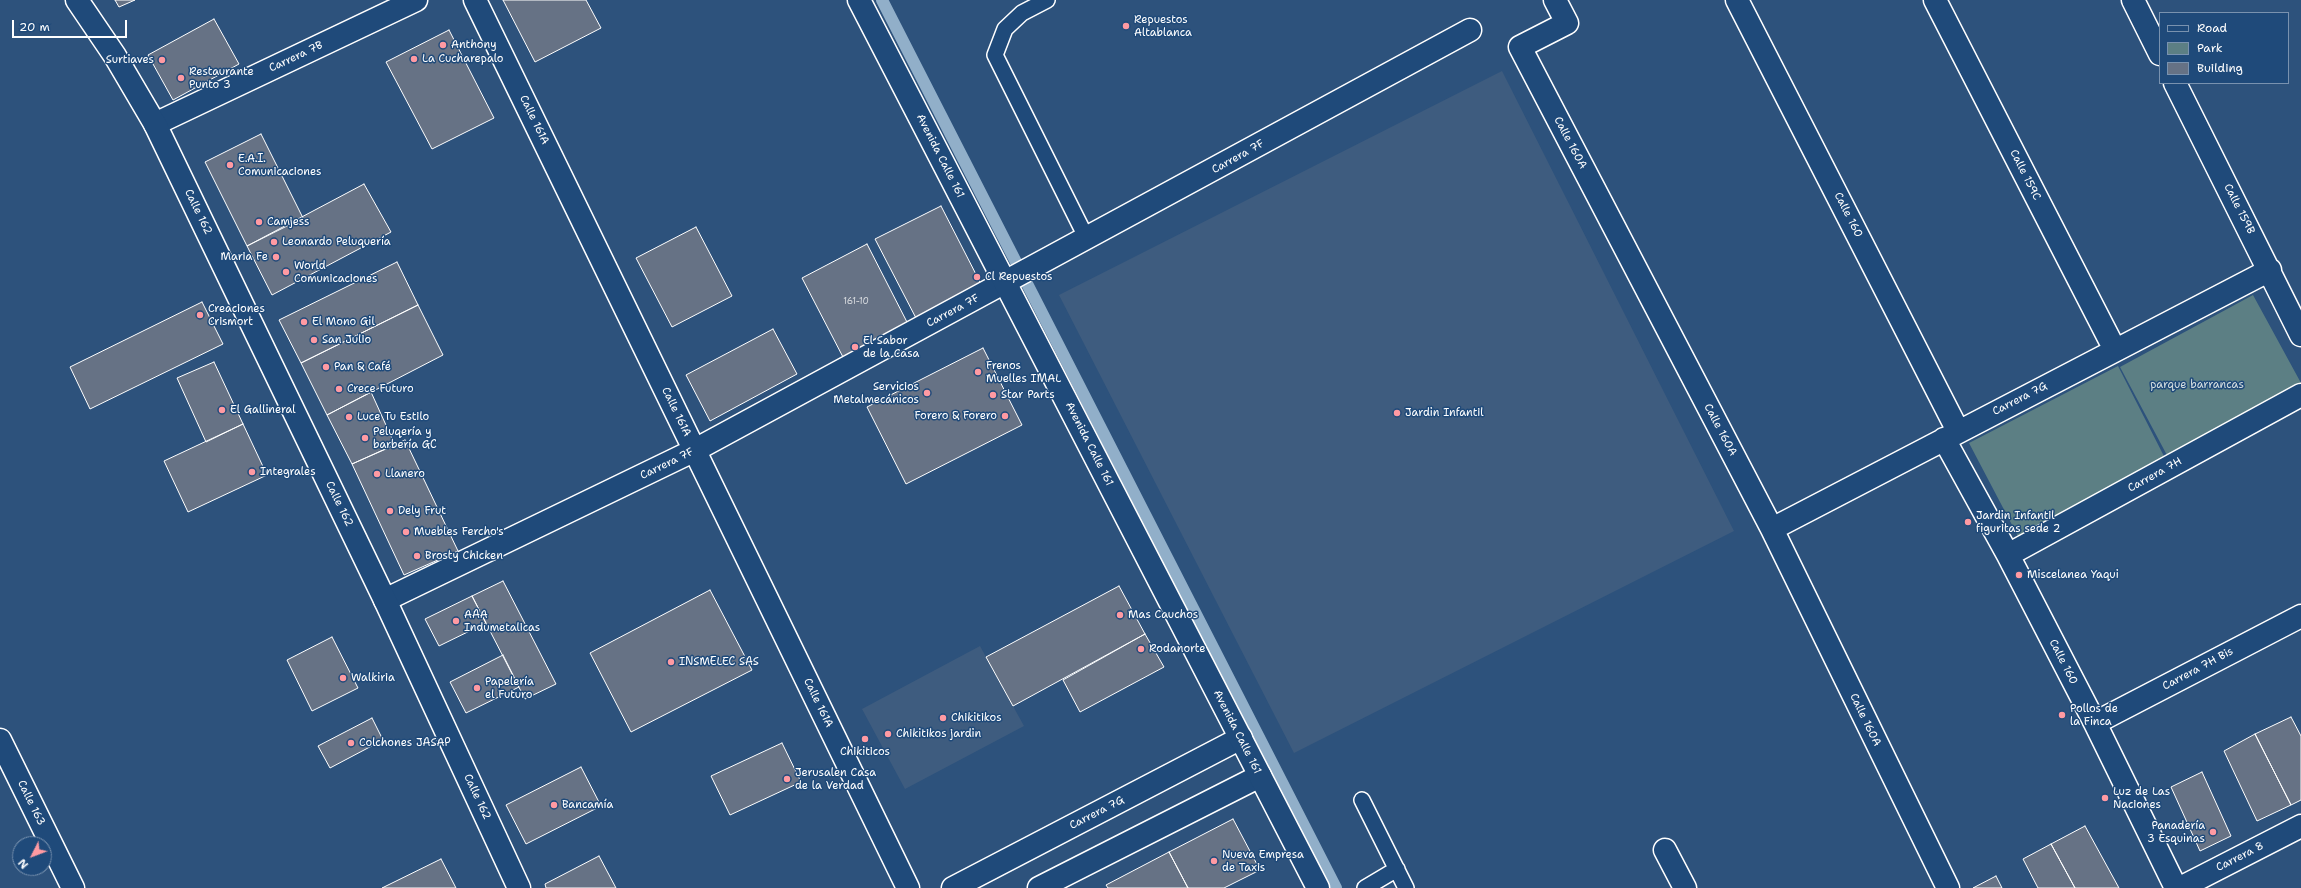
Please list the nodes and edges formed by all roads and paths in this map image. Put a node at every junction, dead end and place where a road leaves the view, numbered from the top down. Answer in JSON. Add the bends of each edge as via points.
{"nodes":[{"id":1,"x":77,"y":0,"type":"edge"},
{"id":2,"x":416,"y":0,"type":"edge"},
{"id":3,"x":475,"y":0,"type":"edge"},
{"id":4,"x":859,"y":0,"type":"edge"},
{"id":5,"x":1047,"y":0,"type":"edge"},
{"id":6,"x":1555,"y":0,"type":"edge"},
{"id":7,"x":1738,"y":0,"type":"edge"},
{"id":8,"x":1935,"y":0,"type":"edge"},
{"id":9,"x":2133,"y":0,"type":"edge"},
{"id":10,"x":1470,"y":30,"type":"dead end"},
{"id":11,"x":2159,"y":52,"type":"edge"},
{"id":12,"x":2176,"y":84,"type":"edge"},
{"id":13,"x":155,"y":124,"type":"junction"},
{"id":14,"x":1087,"y":239,"type":"junction"},
{"id":15,"x":2270,"y":270,"type":"junction"},
{"id":16,"x":1005,"y":283,"type":"junction"},
{"id":17,"x":2301,"y":335,"type":"edge"},
{"id":18,"x":2115,"y":350,"type":"junction"},
{"id":19,"x":2301,"y":395,"type":"edge"},
{"id":20,"x":1951,"y":435,"type":"junction"},
{"id":21,"x":695,"y":450,"type":"junction"},
{"id":22,"x":1772,"y":529,"type":"junction"},
{"id":23,"x":2008,"y":555,"type":"junction"},
{"id":24,"x":385,"y":600,"type":"junction"},
{"id":25,"x":2301,"y":616,"type":"edge"},
{"id":26,"x":2095,"y":723,"type":"junction"},
{"id":27,"x":1241,"y":738,"type":"junction"},
{"id":28,"x":0,"y":740,"type":"edge"},
{"id":29,"x":1260,"y":776,"type":"junction"},
{"id":30,"x":1362,"y":800,"type":"dead end"},
{"id":31,"x":2301,"y":826,"type":"edge"},
{"id":32,"x":1665,"y":850,"type":"dead end"},
{"id":33,"x":1396,"y":869,"type":"junction"},
{"id":34,"x":73,"y":888,"type":"edge"},
{"id":35,"x":519,"y":888,"type":"edge"},
{"id":36,"x":908,"y":888,"type":"edge"},
{"id":37,"x":953,"y":888,"type":"edge"},
{"id":38,"x":1039,"y":888,"type":"edge"},
{"id":39,"x":1318,"y":888,"type":"edge"},
{"id":40,"x":1365,"y":888,"type":"edge"},
{"id":41,"x":1406,"y":888,"type":"edge"},
{"id":42,"x":1685,"y":888,"type":"edge"},
{"id":43,"x":1948,"y":888,"type":"edge"},
{"id":44,"x":2176,"y":888,"type":"edge"},
{"id":45,"x":2180,"y":888,"type":"edge"}],
"edges":[{"from":1,"to":13,"type":"street","name":"Calle 162","via":[[115,56]]},
{"from":2,"to":13,"type":"street","name":"Carrera 7B"},
{"from":3,"to":21,"type":"street","name":"Calle 161A"},
{"from":4,"to":16,"type":"street","name":"Avenida Calle 161"},
{"from":5,"to":14,"type":"lane","via":[[1022,13],[1005,29],[995,55]]},
{"from":6,"to":22,"type":"street","name":"Calle 160A","via":[[1567,23],[1520,47]]},
{"from":7,"to":20,"type":"street","name":"Calle 160"},
{"from":8,"to":18,"type":"street","name":"Calle 159C"},
{"from":9,"to":11,"type":"street"},
{"from":10,"to":14,"type":"street","name":"Carrera 7F"},
{"from":12,"to":15,"type":"street","name":"Calle 159B"},
{"from":13,"to":24,"type":"street","name":"Calle 162"},
{"from":14,"to":16,"type":"street","name":"Carrera 7F"},
{"from":15,"to":17,"type":"street","name":"Calle 159B"},
{"from":15,"to":18,"type":"street","name":"Carrera 7G"},
{"from":16,"to":21,"type":"street","name":"Carrera 7F"},
{"from":16,"to":27,"type":"street","name":"Avenida Calle 161"},
{"from":18,"to":20,"type":"street","name":"Carrera 7G"},
{"from":19,"to":23,"type":"street","name":"Carrera 7H"},
{"from":20,"to":22,"type":"street","name":"Carrera 7G"},
{"from":20,"to":23,"type":"street","name":"Calle 160"},
{"from":21,"to":24,"type":"street","name":"Carrera 7F"},
{"from":21,"to":36,"type":"street","name":"Calle 161A"},
{"from":22,"to":43,"type":"street","name":"Calle 160A"},
{"from":23,"to":26,"type":"street","name":"Calle 160"},
{"from":24,"to":35,"type":"street","name":"Calle 162"},
{"from":25,"to":26,"type":"street","name":"Carrera 7H Bis"},
{"from":26,"to":44,"type":"street","name":"Calle 160"},
{"from":27,"to":29,"type":"street","name":"Avenida Calle 161"},
{"from":27,"to":37,"type":"street","name":"Carrera 7G"},
{"from":28,"to":34,"type":"street","name":"Calle 163"},
{"from":29,"to":38,"type":"street"},
{"from":29,"to":39,"type":"street","name":"Avenida Calle 161"},
{"from":30,"to":33,"type":"lane"},
{"from":31,"to":45,"type":"street","name":"Carrera 8"},
{"from":32,"to":42,"type":"street"},
{"from":33,"to":40,"type":"lane"},
{"from":33,"to":41,"type":"lane"}]}
